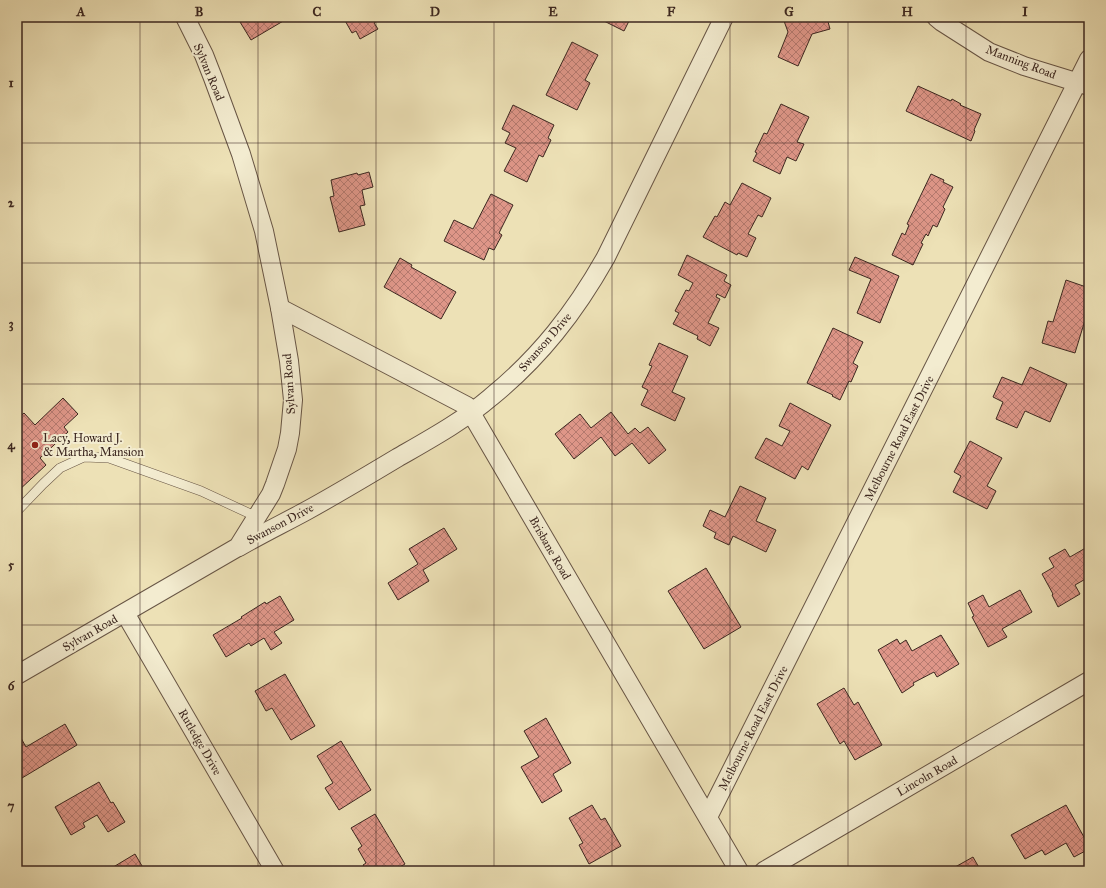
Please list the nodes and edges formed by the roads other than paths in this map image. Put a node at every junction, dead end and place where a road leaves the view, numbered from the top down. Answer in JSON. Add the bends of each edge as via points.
{"nodes":[{"id":1,"x":185,"y":17,"type":"edge"},
{"id":2,"x":724,"y":17,"type":"edge"},
{"id":3,"x":936,"y":17,"type":"edge"},
{"id":4,"x":1089,"y":59,"type":"edge"},
{"id":5,"x":1083,"y":85,"type":"edge"},
{"id":6,"x":280,"y":308,"type":"junction"},
{"id":7,"x":470,"y":413,"type":"junction"},
{"id":8,"x":17,"y":511,"type":"edge"},
{"id":9,"x":257,"y":517,"type":"junction"},
{"id":10,"x":238,"y":547,"type":"junction"},
{"id":11,"x":125,"y":613,"type":"junction"},
{"id":12,"x":17,"y":675,"type":"edge"},
{"id":13,"x":1089,"y":681,"type":"edge"},
{"id":14,"x":708,"y":817,"type":"junction"},
{"id":15,"x":274,"y":871,"type":"edge"},
{"id":16,"x":739,"y":871,"type":"edge"},
{"id":17,"x":764,"y":871,"type":"edge"}],
"edges":[{"from":1,"to":6,"type":"street","name":"Sylvan Road","via":[[204,55],[241,154],[264,231]]},
{"from":2,"to":7,"type":"street","name":"Swanson Drive","via":[[591,283],[566,321],[534,357],[502,388]]},
{"from":3,"to":5,"type":"street","name":"Manning Road","via":[[989,52]]},
{"from":4,"to":5,"type":"street","name":"Melbourne Road East Drive"},
{"from":5,"to":14,"type":"street","name":"Melbourne Road East Drive"},
{"from":6,"to":7,"type":"street","name":"Brisbane Road","via":[[467,406]]},
{"from":6,"to":9,"type":"street","name":"Sylvan Road","via":[[292,400],[290,433],[275,484]]},
{"from":7,"to":10,"type":"street","name":"Swanson Drive","via":[[369,475]]},
{"from":7,"to":14,"type":"street","name":"Brisbane Road"},
{"from":8,"to":9,"type":"lane","via":[[60,468],[84,457],[109,458],[201,491]]},
{"from":9,"to":10,"type":"street","name":"Sylvan Road"},
{"from":10,"to":11,"type":"street","name":"Sylvan Road"},
{"from":11,"to":12,"type":"street","name":"Sylvan Road"},
{"from":11,"to":15,"type":"street","name":"Rutledge Drive"},
{"from":13,"to":17,"type":"street","name":"Lincoln Road"},
{"from":14,"to":16,"type":"street","name":"Brisbane Road"}]}
